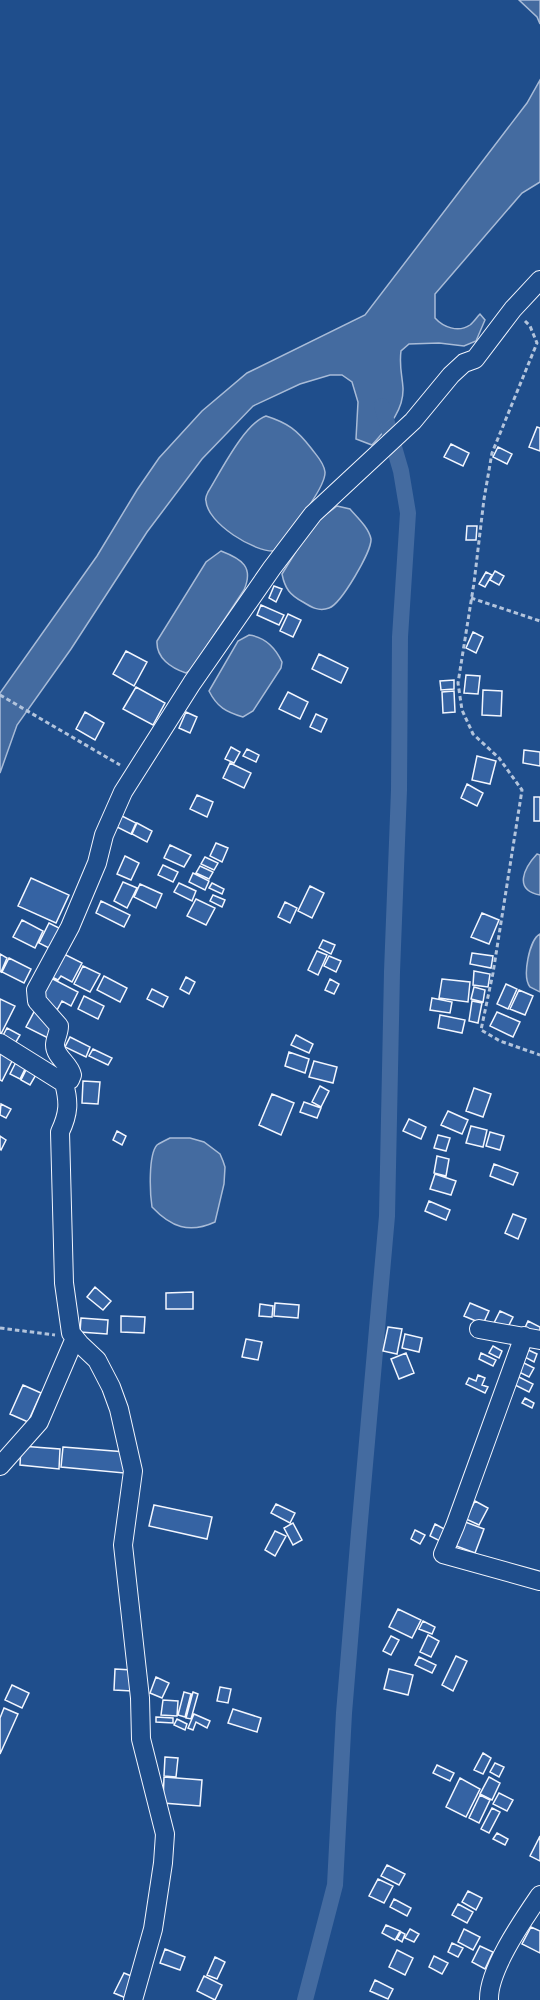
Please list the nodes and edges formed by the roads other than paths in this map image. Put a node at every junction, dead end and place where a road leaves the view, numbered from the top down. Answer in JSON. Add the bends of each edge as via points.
{"nodes":[{"id":1,"x":540,"y":280,"type":"edge"},
{"id":2,"x":0,"y":1043,"type":"edge"},
{"id":3,"x":63,"y":1083,"type":"junction"},
{"id":4,"x":479,"y":1329,"type":"dead end"},
{"id":5,"x":75,"y":1338,"type":"junction"},
{"id":6,"x":532,"y":1338,"type":"edge"},
{"id":7,"x":0,"y":1466,"type":"edge"},
{"id":8,"x":540,"y":1581,"type":"edge"},
{"id":9,"x":540,"y":1895,"type":"edge"},
{"id":10,"x":133,"y":2000,"type":"edge"},
{"id":11,"x":489,"y":2000,"type":"edge"}],
"edges":[{"from":1,"to":3,"type":"street","via":[[475,359],[451,375],[413,421],[314,514],[192,683],[123,792],[70,927],[36,990],[37,1001],[59,1026],[56,1052],[72,1075]]},
{"from":2,"to":3,"type":"street"},
{"from":3,"to":5,"type":"street","via":[[68,1113],[60,1132],[64,1283]]},
{"from":4,"to":6,"type":"street"},
{"from":5,"to":7,"type":"street","via":[[39,1422]]},
{"from":5,"to":10,"type":"street","via":[[97,1360],[111,1387],[133,1472],[123,1545],[141,1739],[165,1834],[153,1929]]},
{"from":6,"to":8,"type":"street","via":[[443,1554]]},
{"from":9,"to":11,"type":"street","via":[[498,1967]]}]}
